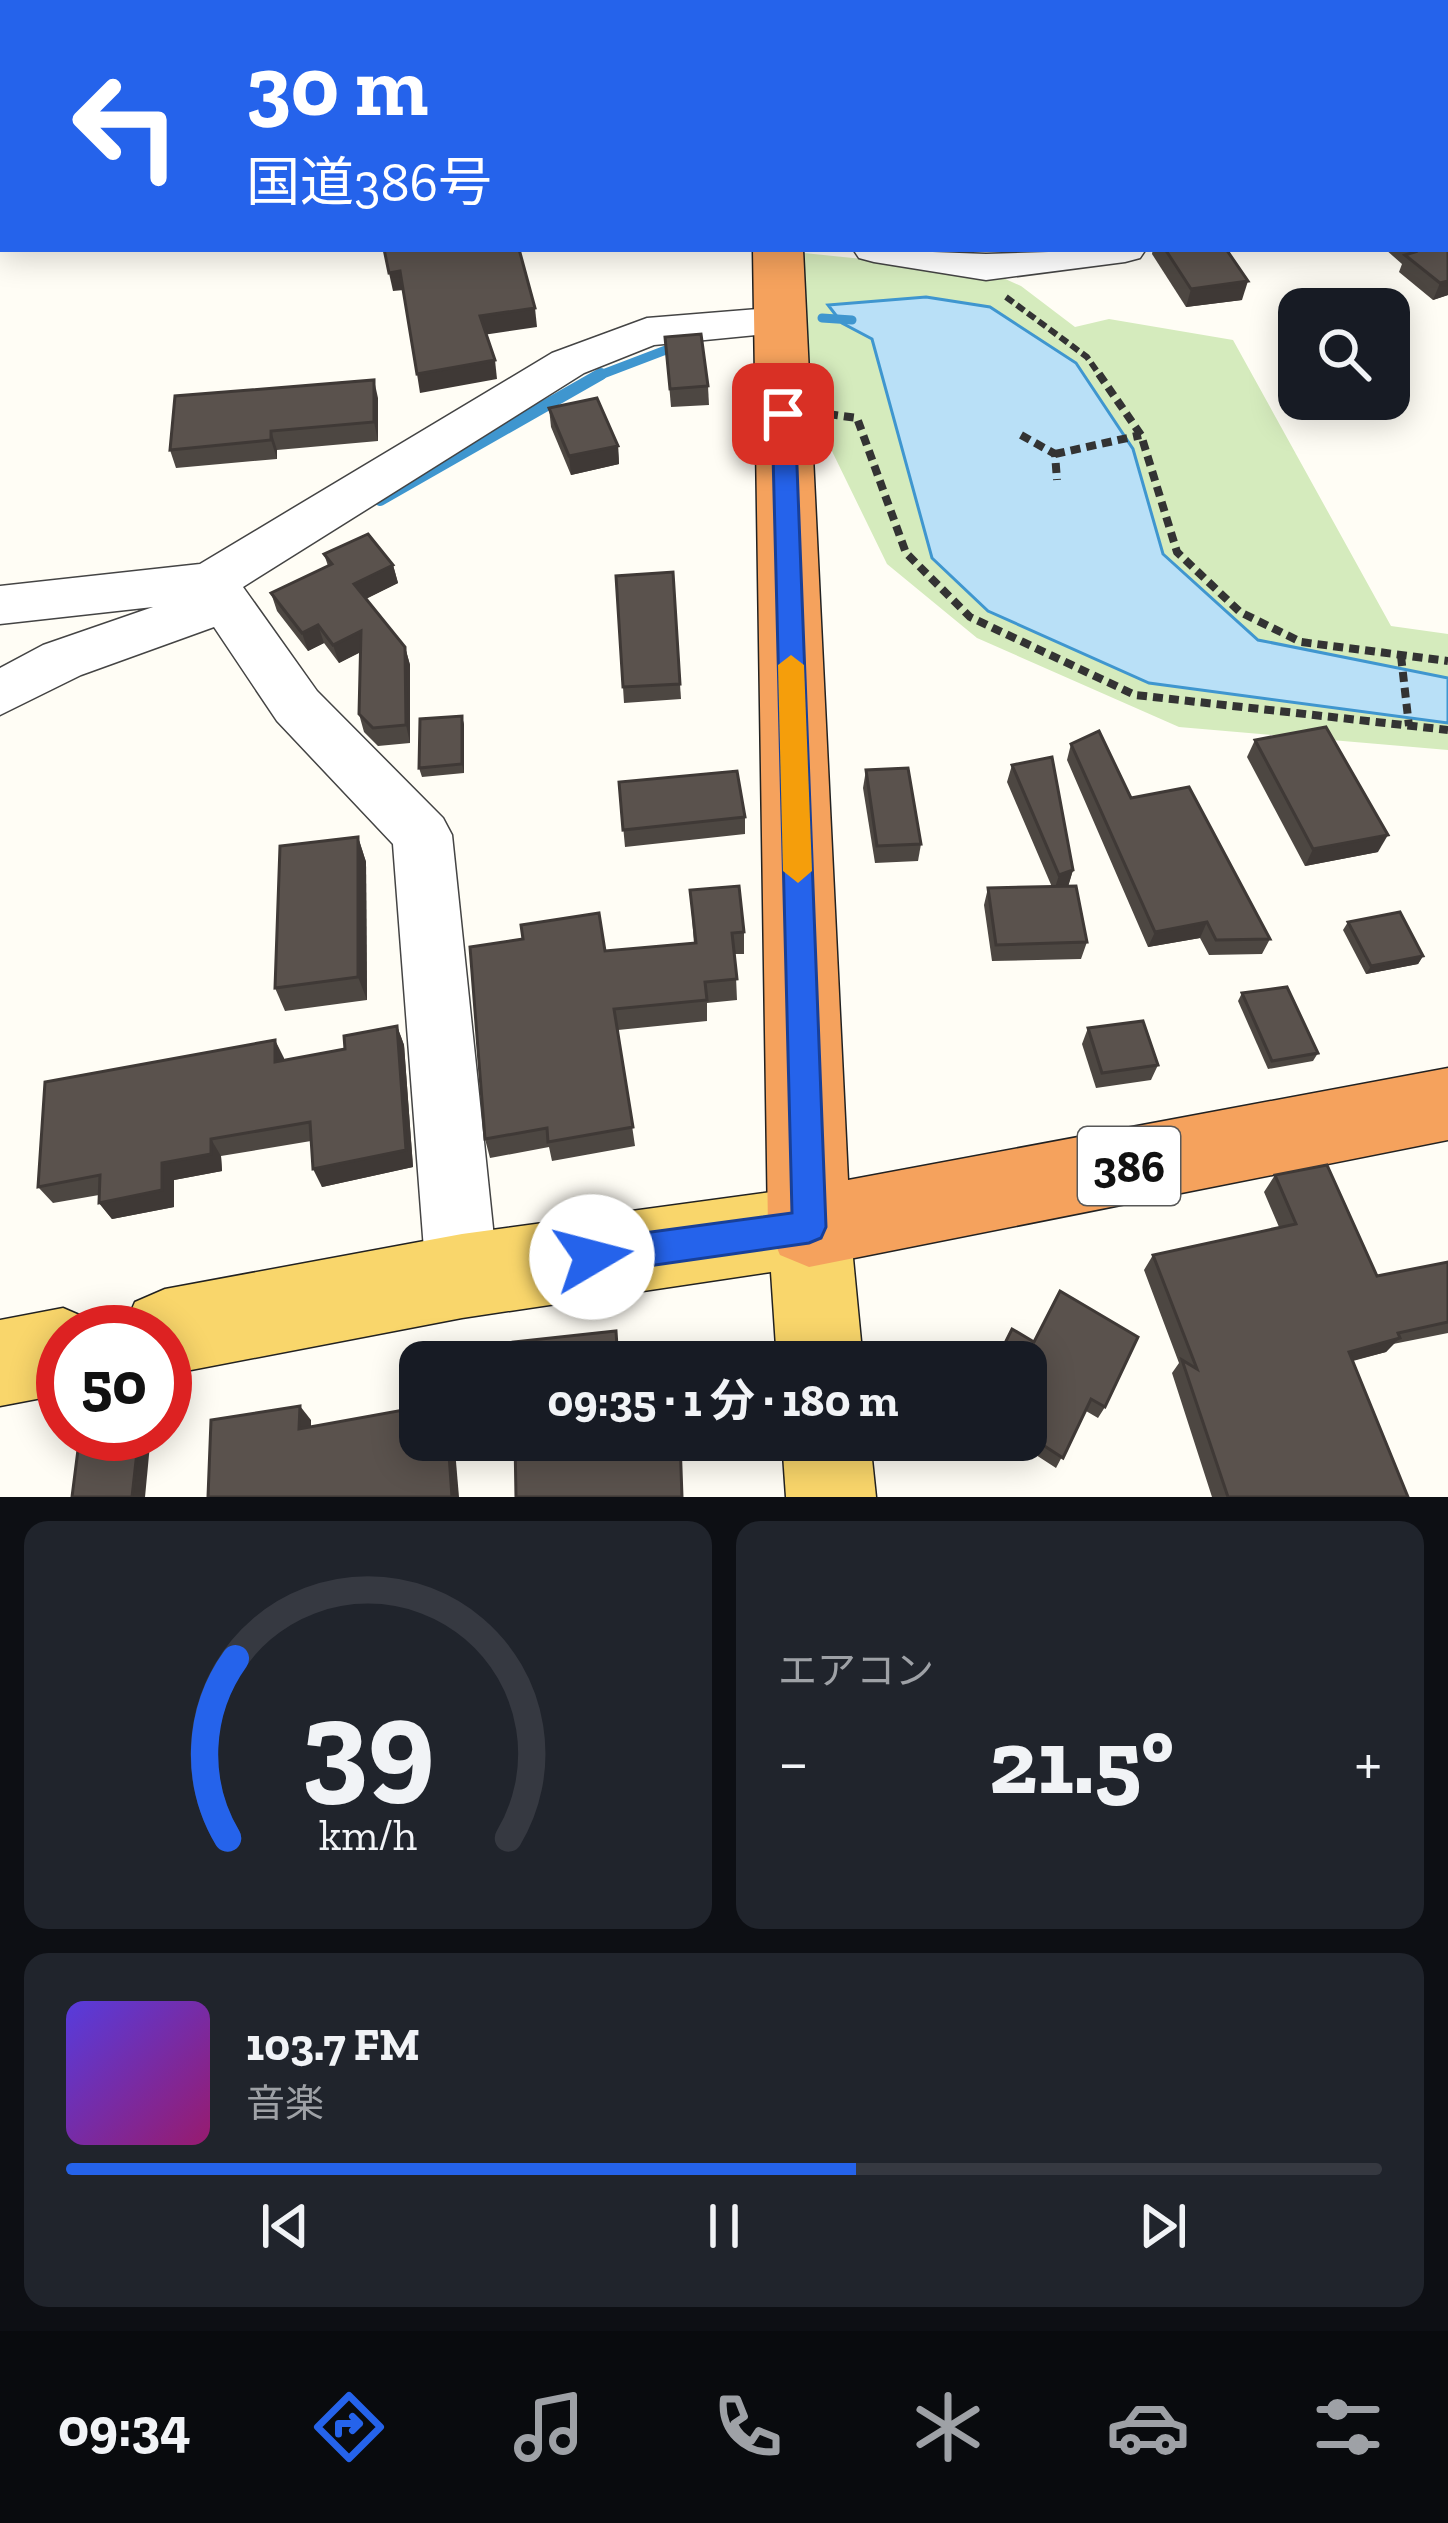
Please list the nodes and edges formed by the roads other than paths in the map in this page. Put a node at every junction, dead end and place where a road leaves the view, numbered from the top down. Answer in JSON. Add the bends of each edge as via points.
{"nodes":[{"id":1,"x":778,"y":252,"type":"edge"},
{"id":2,"x":893,"y":252,"type":"edge"},
{"id":3,"x":1102,"y":252,"type":"edge"},
{"id":4,"x":781,"y":321,"type":"junction"},
{"id":5,"x":218,"y":592,"type":"junction"},
{"id":6,"x":0,"y":605,"type":"edge"},
{"id":7,"x":0,"y":694,"type":"edge"},
{"id":8,"x":1448,"y":1104,"type":"edge"},
{"id":9,"x":809,"y":1227,"type":"junction"},
{"id":10,"x":463,"y":1276,"type":"junction"},
{"id":11,"x":192,"y":1327,"type":"edge"},
{"id":12,"x":818,"y":1341,"type":"edge"},
{"id":13,"x":36,"y":1357,"type":"edge"},
{"id":14,"x":0,"y":1364,"type":"edge"},
{"id":15,"x":828,"y":1461,"type":"edge"},
{"id":16,"x":831,"y":1497,"type":"edge"}],
"edges":[{"from":1,"to":4,"type":"highway"},
{"from":2,"to":3,"type":"street","via":[[986,267]]},
{"from":4,"to":5,"type":"street","via":[[647,332],[568,363]]},
{"from":4,"to":9,"type":"highway"},
{"from":5,"to":6,"type":"street"},
{"from":5,"to":7,"type":"street"},
{"from":5,"to":10,"type":"street","via":[[297,706],[422,835]]},
{"from":8,"to":9,"type":"highway","number":"386"},
{"from":9,"to":10,"type":"main road"},
{"from":9,"to":12,"type":"main road"},
{"from":10,"to":11,"type":"main road"},
{"from":13,"to":14,"type":"main road"},
{"from":15,"to":16,"type":"main road"}]}
